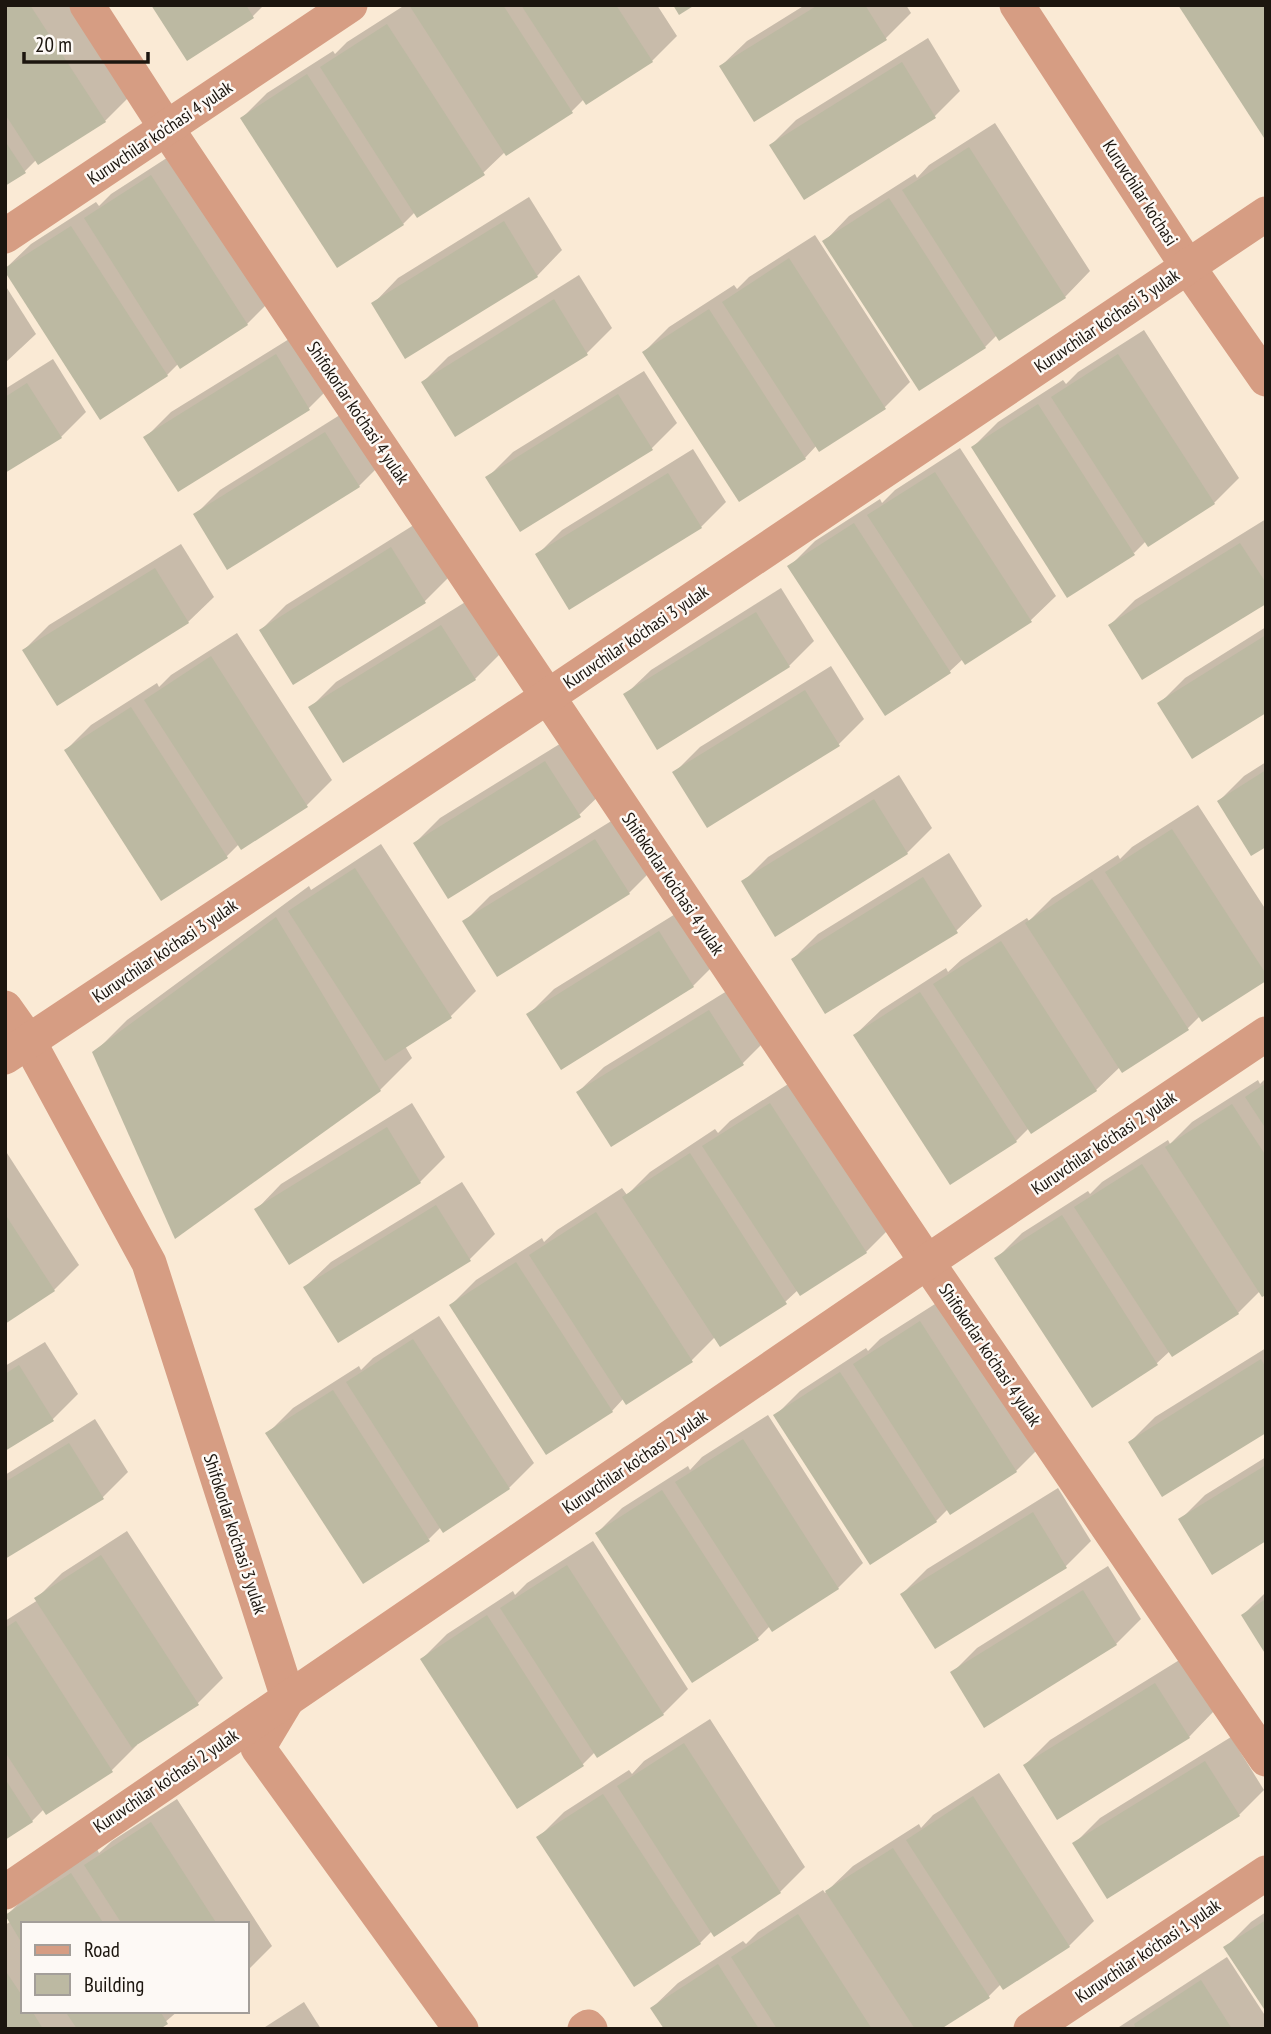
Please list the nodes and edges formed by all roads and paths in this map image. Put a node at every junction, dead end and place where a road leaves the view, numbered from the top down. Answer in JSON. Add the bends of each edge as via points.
{"nodes":[{"id":1,"x":87,"y":5,"type":"edge"},
{"id":2,"x":350,"y":5,"type":"edge"},
{"id":3,"x":1017,"y":5,"type":"edge"},
{"id":4,"x":167,"y":129,"type":"junction"},
{"id":5,"x":1266,"y":214,"type":"edge"},
{"id":6,"x":5,"y":236,"type":"edge"},
{"id":7,"x":1188,"y":267,"type":"junction"},
{"id":8,"x":1266,"y":379,"type":"edge"},
{"id":9,"x":547,"y":697,"type":"junction"},
{"id":10,"x":5,"y":1008,"type":"edge"},
{"id":11,"x":1266,"y":1034,"type":"edge"},
{"id":12,"x":17,"y":1049,"type":"edge"},
{"id":13,"x":927,"y":1262,"type":"junction"},
{"id":14,"x":288,"y":1698,"type":"junction"},
{"id":15,"x":1266,"y":1759,"type":"edge"},
{"id":16,"x":1266,"y":1873,"type":"edge"},
{"id":17,"x":5,"y":1892,"type":"edge"},
{"id":18,"x":461,"y":2029,"type":"edge"},
{"id":19,"x":1031,"y":2029,"type":"edge"}],
"edges":[{"from":1,"to":4,"type":"street","name":"Shifokorlar ko'chasi 4 yulak"},
{"from":2,"to":4,"type":"street","name":"Kuruvchilar ko'chasi 4 yulak"},
{"from":3,"to":7,"type":"street","name":"Kuruvchilar ko'chasi"},
{"from":4,"to":6,"type":"street","name":"Kuruvchilar ko'chasi 4 yulak"},
{"from":4,"to":9,"type":"street","name":"Shifokorlar ko'chasi 4 yulak"},
{"from":5,"to":7,"type":"street","name":"Kuruvchilar ko'chasi 3 yulak"},
{"from":7,"to":8,"type":"street","name":"Kuruvchilar ko'chasi"},
{"from":7,"to":9,"type":"street","name":"Kuruvchilar ko'chasi 3 yulak"},
{"from":9,"to":12,"type":"street","name":"Kuruvchilar ko'chasi 3 yulak"},
{"from":9,"to":13,"type":"street","name":"Shifokorlar ko'chasi 4 yulak"},
{"from":10,"to":12,"type":"street","name":"Shifokorlar ko'chasi 3 yulak"},
{"from":11,"to":13,"type":"street","name":"Kuruvchilar ko'chasi 2 yulak"},
{"from":12,"to":14,"type":"street","name":"Shifokorlar ko'chasi 3 yulak","via":[[149,1263]]},
{"from":13,"to":14,"type":"street","name":"Kuruvchilar ko'chasi 2 yulak"},
{"from":13,"to":15,"type":"street","name":"Shifokorlar ko'chasi 4 yulak"},
{"from":14,"to":17,"type":"street","name":"Kuruvchilar ko'chasi 2 yulak"},
{"from":14,"to":18,"type":"street","via":[[258,1748]]},
{"from":16,"to":19,"type":"street","name":"Kuruvchilar ko'chasi 1 yulak"}]}
